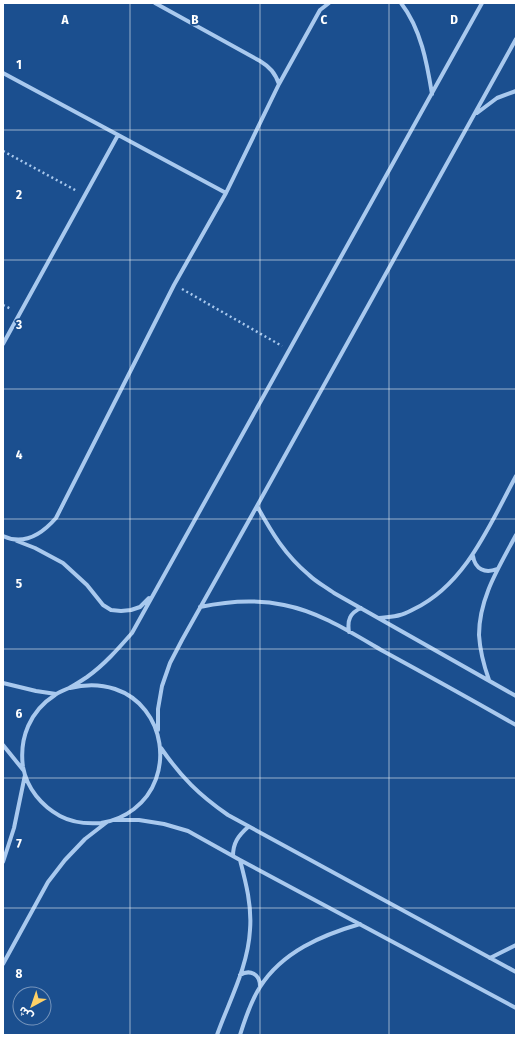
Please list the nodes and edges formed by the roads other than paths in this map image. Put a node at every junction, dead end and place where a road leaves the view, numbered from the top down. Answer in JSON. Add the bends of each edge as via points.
{"nodes":[{"id":1,"x":155,"y":3,"type":"edge"},
{"id":2,"x":329,"y":3,"type":"edge"},
{"id":3,"x":401,"y":3,"type":"edge"},
{"id":4,"x":482,"y":3,"type":"edge"},
{"id":5,"x":516,"y":39,"type":"edge"},
{"id":6,"x":3,"y":73,"type":"edge"},
{"id":7,"x":279,"y":84,"type":"junction"},
{"id":8,"x":516,"y":91,"type":"edge"},
{"id":9,"x":432,"y":94,"type":"junction"},
{"id":10,"x":474,"y":114,"type":"junction"},
{"id":11,"x":118,"y":134,"type":"junction"},
{"id":12,"x":226,"y":193,"type":"junction"},
{"id":13,"x":3,"y":344,"type":"edge"},
{"id":14,"x":516,"y":476,"type":"edge"},
{"id":15,"x":257,"y":506,"type":"junction"},
{"id":16,"x":516,"y":535,"type":"edge"},
{"id":17,"x":3,"y":536,"type":"edge"},
{"id":18,"x":9,"y":539,"type":"junction"},
{"id":19,"x":472,"y":555,"type":"junction"},
{"id":20,"x":498,"y":569,"type":"junction"},
{"id":21,"x":152,"y":595,"type":"junction"},
{"id":22,"x":200,"y":607,"type":"junction"},
{"id":23,"x":361,"y":608,"type":"junction"},
{"id":24,"x":379,"y":618,"type":"junction"},
{"id":25,"x":349,"y":632,"type":"junction"},
{"id":26,"x":489,"y":681,"type":"junction"},
{"id":27,"x":3,"y":682,"type":"edge"},
{"id":28,"x":70,"y":688,"type":"junction"},
{"id":29,"x":57,"y":694,"type":"junction"},
{"id":30,"x":516,"y":696,"type":"edge"},
{"id":31,"x":516,"y":725,"type":"edge"},
{"id":32,"x":158,"y":733,"type":"junction"},
{"id":33,"x":3,"y":745,"type":"edge"},
{"id":34,"x":161,"y":748,"type":"junction"},
{"id":35,"x":24,"y":773,"type":"junction"},
{"id":36,"x":113,"y":820,"type":"junction"},
{"id":37,"x":107,"y":822,"type":"junction"},
{"id":38,"x":248,"y":827,"type":"junction"},
{"id":39,"x":233,"y":856,"type":"junction"},
{"id":40,"x":240,"y":860,"type":"junction"},
{"id":41,"x":3,"y":862,"type":"edge"},
{"id":42,"x":360,"y":924,"type":"junction"},
{"id":43,"x":516,"y":944,"type":"edge"},
{"id":44,"x":490,"y":958,"type":"junction"},
{"id":45,"x":3,"y":964,"type":"edge"},
{"id":46,"x":516,"y":972,"type":"edge"},
{"id":47,"x":240,"y":975,"type":"junction"},
{"id":48,"x":260,"y":986,"type":"junction"},
{"id":49,"x":516,"y":1008,"type":"edge"},
{"id":50,"x":240,"y":1034,"type":"edge"},
{"id":51,"x":217,"y":1035,"type":"edge"}],
"edges":[{"from":1,"to":7,"type":"street","via":[[270,67]]},
{"from":2,"to":7,"type":"street","via":[[320,10]]},
{"from":3,"to":9,"type":"street","via":[[418,34],[427,63]]},
{"from":4,"to":9,"type":"street"},
{"from":5,"to":10,"type":"street"},
{"from":6,"to":11,"type":"street"},
{"from":7,"to":12,"type":"street"},
{"from":8,"to":10,"type":"street","via":[[498,98]]},
{"from":9,"to":21,"type":"street"},
{"from":10,"to":15,"type":"street"},
{"from":11,"to":12,"type":"street"},
{"from":11,"to":13,"type":"street"},
{"from":12,"to":18,"type":"street","via":[[174,285],[56,518],[34,537]]},
{"from":14,"to":19,"type":"street"},
{"from":15,"to":22,"type":"street"},
{"from":15,"to":23,"type":"street","via":[[288,556],[310,576]]},
{"from":16,"to":20,"type":"street"},
{"from":17,"to":18,"type":"street"},
{"from":18,"to":21,"type":"street","via":[[35,548],[63,563],[87,585],[103,605],[111,610],[131,610]]},
{"from":19,"to":20,"type":"street","via":[[475,565],[479,568],[488,572]]},
{"from":19,"to":24,"type":"street","via":[[459,575],[422,605],[400,615]]},
{"from":20,"to":26,"type":"street","via":[[481,612],[479,636],[482,659]]},
{"from":21,"to":28,"type":"street","via":[[132,633],[119,649]]},
{"from":22,"to":25,"type":"street","via":[[243,601],[285,605],[306,610]]},
{"from":22,"to":32,"type":"street","via":[[170,664],[162,686],[158,709]]},
{"from":23,"to":24,"type":"street"},
{"from":23,"to":25,"type":"street","via":[[351,614],[348,620]]},
{"from":24,"to":26,"type":"street"},
{"from":25,"to":31,"type":"street"},
{"from":26,"to":30,"type":"street"},
{"from":27,"to":29,"type":"street"},
{"from":28,"to":29,"type":"street"},
{"from":28,"to":32,"type":"street","via":[[86,684],[101,685],[130,696],[147,712]]},
{"from":29,"to":35,"type":"street","via":[[39,708],[27,727],[22,756]]},
{"from":32,"to":34,"type":"street"},
{"from":33,"to":35,"type":"street"},
{"from":34,"to":36,"type":"street","via":[[157,779],[150,792],[127,814]]},
{"from":34,"to":38,"type":"street","via":[[174,768],[195,790]]},
{"from":35,"to":37,"type":"street","via":[[40,800],[57,814],[78,822]]},
{"from":35,"to":41,"type":"street","via":[[14,828]]},
{"from":36,"to":37,"type":"street"},
{"from":36,"to":39,"type":"street","via":[[139,820],[188,831]]},
{"from":37,"to":45,"type":"street","via":[[85,839],[48,882]]},
{"from":38,"to":39,"type":"street","via":[[236,840]]},
{"from":38,"to":44,"type":"street"},
{"from":39,"to":40,"type":"street"},
{"from":40,"to":42,"type":"street"},
{"from":40,"to":47,"type":"street","via":[[250,906],[247,953]]},
{"from":42,"to":48,"type":"street","via":[[336,931],[294,952]]},
{"from":42,"to":49,"type":"street"},
{"from":43,"to":44,"type":"street"},
{"from":44,"to":46,"type":"street"},
{"from":47,"to":48,"type":"street","via":[[247,972],[254,974],[260,979]]},
{"from":47,"to":51,"type":"street"},
{"from":48,"to":50,"type":"street"}]}
